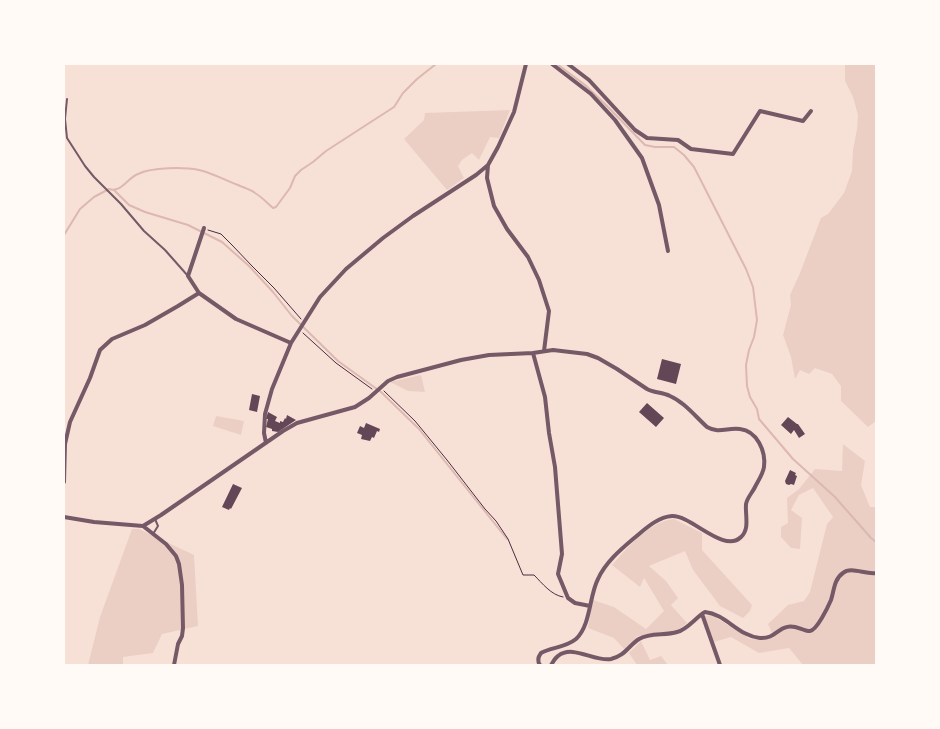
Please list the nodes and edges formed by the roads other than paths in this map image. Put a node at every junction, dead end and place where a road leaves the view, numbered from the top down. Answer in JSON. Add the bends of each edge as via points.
{"nodes":[{"id":1,"x":526,"y":64,"type":"edge"},
{"id":2,"x":552,"y":64,"type":"edge"},
{"id":3,"x":568,"y":64,"type":"edge"},
{"id":4,"x":67,"y":99,"type":"dead end"},
{"id":5,"x":811,"y":111,"type":"dead end"},
{"id":6,"x":488,"y":166,"type":"junction"},
{"id":7,"x":204,"y":228,"type":"road end"},
{"id":8,"x":668,"y":251,"type":"dead end"},
{"id":9,"x":188,"y":276,"type":"junction"},
{"id":10,"x":199,"y":293,"type":"junction"},
{"id":11,"x":291,"y":343,"type":"junction"},
{"id":12,"x":544,"y":351,"type":"junction"},
{"id":13,"x":533,"y":353,"type":"junction"},
{"id":14,"x":266,"y":442,"type":"junction"},
{"id":15,"x":64,"y":482,"type":"edge"},
{"id":16,"x":64,"y":517,"type":"edge"},
{"id":17,"x":155,"y":519,"type":"junction"},
{"id":18,"x":143,"y":526,"type":"junction"},
{"id":19,"x":153,"y":534,"type":"junction"},
{"id":20,"x":876,"y":573,"type":"edge"},
{"id":21,"x":590,"y":606,"type":"junction"},
{"id":22,"x":702,"y":614,"type":"junction"},
{"id":23,"x":174,"y":665,"type":"edge"},
{"id":24,"x":540,"y":665,"type":"edge"},
{"id":25,"x":551,"y":665,"type":"edge"},
{"id":26,"x":720,"y":665,"type":"edge"}],
"edges":[{"from":1,"to":6,"type":"street","via":[[514,112]]},
{"from":2,"to":8,"type":"street","via":[[591,94],[615,120],[642,158],[659,205]]},
{"from":3,"to":5,"type":"street","via":[[589,80],[635,130],[647,138],[678,140],[691,149],[734,154],[760,111],[803,121]]},
{"from":4,"to":9,"type":"lane","via":[[67,138],[94,177]]},
{"from":6,"to":11,"type":"street","via":[[413,216],[346,269],[320,297]]},
{"from":6,"to":12,"type":"street","via":[[487,178],[494,206],[528,257],[539,280],[548,311]]},
{"from":7,"to":9,"type":"street"},
{"from":9,"to":10,"type":"street"},
{"from":10,"to":11,"type":"street","via":[[236,319]]},
{"from":10,"to":15,"type":"street","via":[[145,325],[112,339],[100,350],[70,422],[65,444]]},
{"from":11,"to":14,"type":"street","via":[[265,414]]},
{"from":12,"to":13,"type":"street"},
{"from":12,"to":21,"type":"street","via":[[573,352],[598,358],[647,389],[679,400],[711,429],[747,431],[756,437],[764,453],[763,472],[746,505],[747,524],[741,538],[728,541],[674,516],[662,518],[632,540],[603,568]]},
{"from":13,"to":14,"type":"street","via":[[489,355],[406,374],[388,381],[355,407],[297,423]]},
{"from":13,"to":21,"type":"street","via":[[545,396],[555,467],[562,554],[558,574],[568,598]]},
{"from":14,"to":17,"type":"street"},
{"from":16,"to":18,"type":"street"},
{"from":17,"to":18,"type":"street"},
{"from":17,"to":19,"type":"lane","via":[[158,526]]},
{"from":18,"to":19,"type":"street"},
{"from":19,"to":23,"type":"street","via":[[176,556],[182,585],[182,636]]},
{"from":20,"to":22,"type":"street","via":[[854,570],[842,573],[819,623],[810,631],[790,626],[771,636],[758,638],[716,614]]},
{"from":21,"to":24,"type":"street","via":[[586,623],[577,638],[540,653]]},
{"from":22,"to":25,"type":"street","via":[[682,631],[640,638],[616,657],[604,659],[572,652],[558,656]]},
{"from":22,"to":26,"type":"street"}]}
